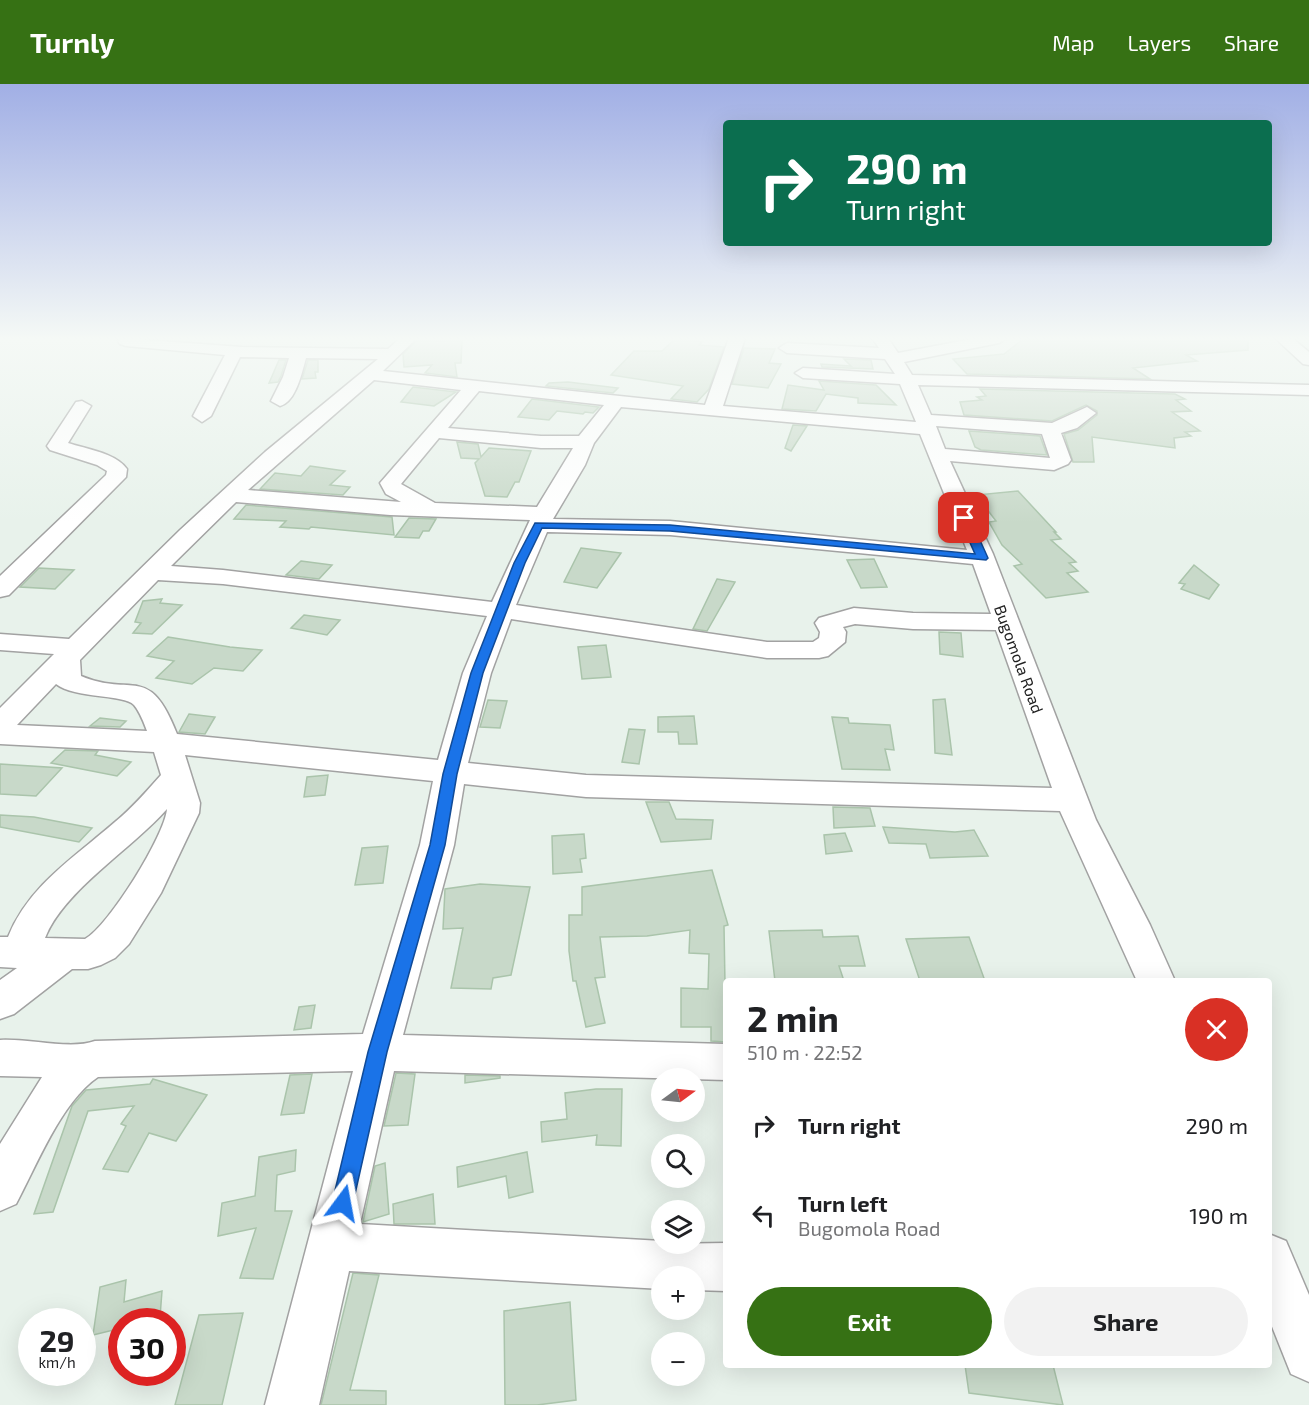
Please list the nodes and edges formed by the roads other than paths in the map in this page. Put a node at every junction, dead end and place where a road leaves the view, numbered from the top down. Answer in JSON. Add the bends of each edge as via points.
{"nodes":[{"id":1,"x":211,"y":400,"type":"edge"},
{"id":2,"x":340,"y":400,"type":"edge"},
{"id":3,"x":462,"y":400,"type":"edge"},
{"id":4,"x":595,"y":400,"type":"edge"},
{"id":5,"x":716,"y":400,"type":"edge"},
{"id":6,"x":913,"y":400,"type":"edge"},
{"id":7,"x":616,"y":402,"type":"junction"},
{"id":8,"x":82,"y":406,"type":"dead end"},
{"id":9,"x":712,"y":412,"type":"junction"},
{"id":10,"x":1087,"y":413,"type":"dead end"},
{"id":11,"x":202,"y":416,"type":"dead end"},
{"id":12,"x":1050,"y":429,"type":"junction"},
{"id":13,"x":435,"y":432,"type":"junction"},
{"id":14,"x":929,"y":434,"type":"junction"},
{"id":15,"x":585,"y":442,"type":"junction"},
{"id":16,"x":232,"y":495,"type":"junction"},
{"id":17,"x":432,"y":509,"type":"junction"},
{"id":18,"x":542,"y":519,"type":"junction"},
{"id":19,"x":982,"y":558,"type":"junction"},
{"id":20,"x":152,"y":572,"type":"junction"},
{"id":21,"x":0,"y":590,"type":"edge"},
{"id":22,"x":500,"y":610,"type":"junction"},
{"id":23,"x":1005,"y":622,"type":"junction"},
{"id":24,"x":0,"y":642,"type":"edge"},
{"id":25,"x":71,"y":653,"type":"junction"},
{"id":26,"x":0,"y":725,"type":"edge"},
{"id":27,"x":0,"y":734,"type":"edge"},
{"id":28,"x":165,"y":743,"type":"junction"},
{"id":29,"x":450,"y":774,"type":"junction"},
{"id":30,"x":175,"y":779,"type":"junction"},
{"id":31,"x":1072,"y":800,"type":"junction"},
{"id":32,"x":10,"y":952,"type":"edge"},
{"id":33,"x":64,"y":953,"type":"junction"},
{"id":34,"x":1155,"y":978,"type":"edge"},
{"id":35,"x":0,"y":1002,"type":"edge"},
{"id":36,"x":378,"y":1052,"type":"junction"},
{"id":37,"x":0,"y":1058,"type":"edge"},
{"id":38,"x":723,"y":1062,"type":"edge"},
{"id":39,"x":83,"y":1063,"type":"junction"},
{"id":40,"x":0,"y":1188,"type":"edge"},
{"id":41,"x":333,"y":1246,"type":"junction"},
{"id":42,"x":1272,"y":1265,"type":"edge"},
{"id":43,"x":723,"y":1267,"type":"edge"},
{"id":44,"x":1309,"y":1356,"type":"edge"},
{"id":45,"x":292,"y":1405,"type":"edge"}],
"edges":[{"from":1,"to":11,"type":"street"},
{"from":2,"to":16,"type":"street"},
{"from":3,"to":13,"type":"street"},
{"from":4,"to":7,"type":"street"},
{"from":5,"to":9,"type":"street"},
{"from":6,"to":14,"type":"street","name":"Bugomola Road"},
{"from":7,"to":9,"type":"street"},
{"from":7,"to":15,"type":"street"},
{"from":8,"to":21,"type":"street","via":[[57,446],[104,461],[117,470],[116,477]]},
{"from":9,"to":14,"type":"street"},
{"from":10,"to":12,"type":"street","via":[[1067,426]]},
{"from":12,"to":14,"type":"street"},
{"from":12,"to":14,"type":"street","via":[[1061,460],[1054,464]]},
{"from":13,"to":15,"type":"street"},
{"from":13,"to":17,"type":"street","via":[[390,485]]},
{"from":14,"to":19,"type":"street","name":"Bugomola Road"},
{"from":15,"to":18,"type":"street"},
{"from":16,"to":17,"type":"street"},
{"from":16,"to":20,"type":"street"},
{"from":17,"to":18,"type":"street"},
{"from":18,"to":19,"type":"street"},
{"from":18,"to":22,"type":"street"},
{"from":19,"to":23,"type":"street","name":"Bugomola Road"},
{"from":20,"to":22,"type":"street"},
{"from":20,"to":25,"type":"street"},
{"from":22,"to":23,"type":"street","via":[[673,638],[789,650],[819,650],[828,645],[833,632],[828,623],[844,617]]},
{"from":22,"to":29,"type":"street","via":[[477,673]]},
{"from":23,"to":31,"type":"street","name":"Bugomola Road"},
{"from":24,"to":25,"type":"street"},
{"from":25,"to":26,"type":"street"},
{"from":25,"to":28,"type":"street","via":[[65,678],[73,684],[143,696],[154,710]]},
{"from":27,"to":28,"type":"street"},
{"from":28,"to":29,"type":"street"},
{"from":28,"to":30,"type":"street"},
{"from":29,"to":31,"type":"street","via":[[586,786]]},
{"from":29,"to":36,"type":"street","via":[[438,845]]},
{"from":30,"to":32,"type":"street","via":[[123,835],[46,902]]},
{"from":30,"to":33,"type":"street","via":[[184,808],[155,876],[106,946],[91,954]]},
{"from":31,"to":34,"type":"street","name":"Bugomola Road"},
{"from":32,"to":33,"type":"street"},
{"from":33,"to":35,"type":"street"},
{"from":36,"to":38,"type":"street"},
{"from":36,"to":39,"type":"street","via":[[94,1059]]},
{"from":36,"to":41,"type":"street"},
{"from":37,"to":39,"type":"street"},
{"from":39,"to":40,"type":"street","via":[[61,1083]]},
{"from":41,"to":43,"type":"street"},
{"from":41,"to":45,"type":"street"},
{"from":42,"to":44,"type":"street"}]}
